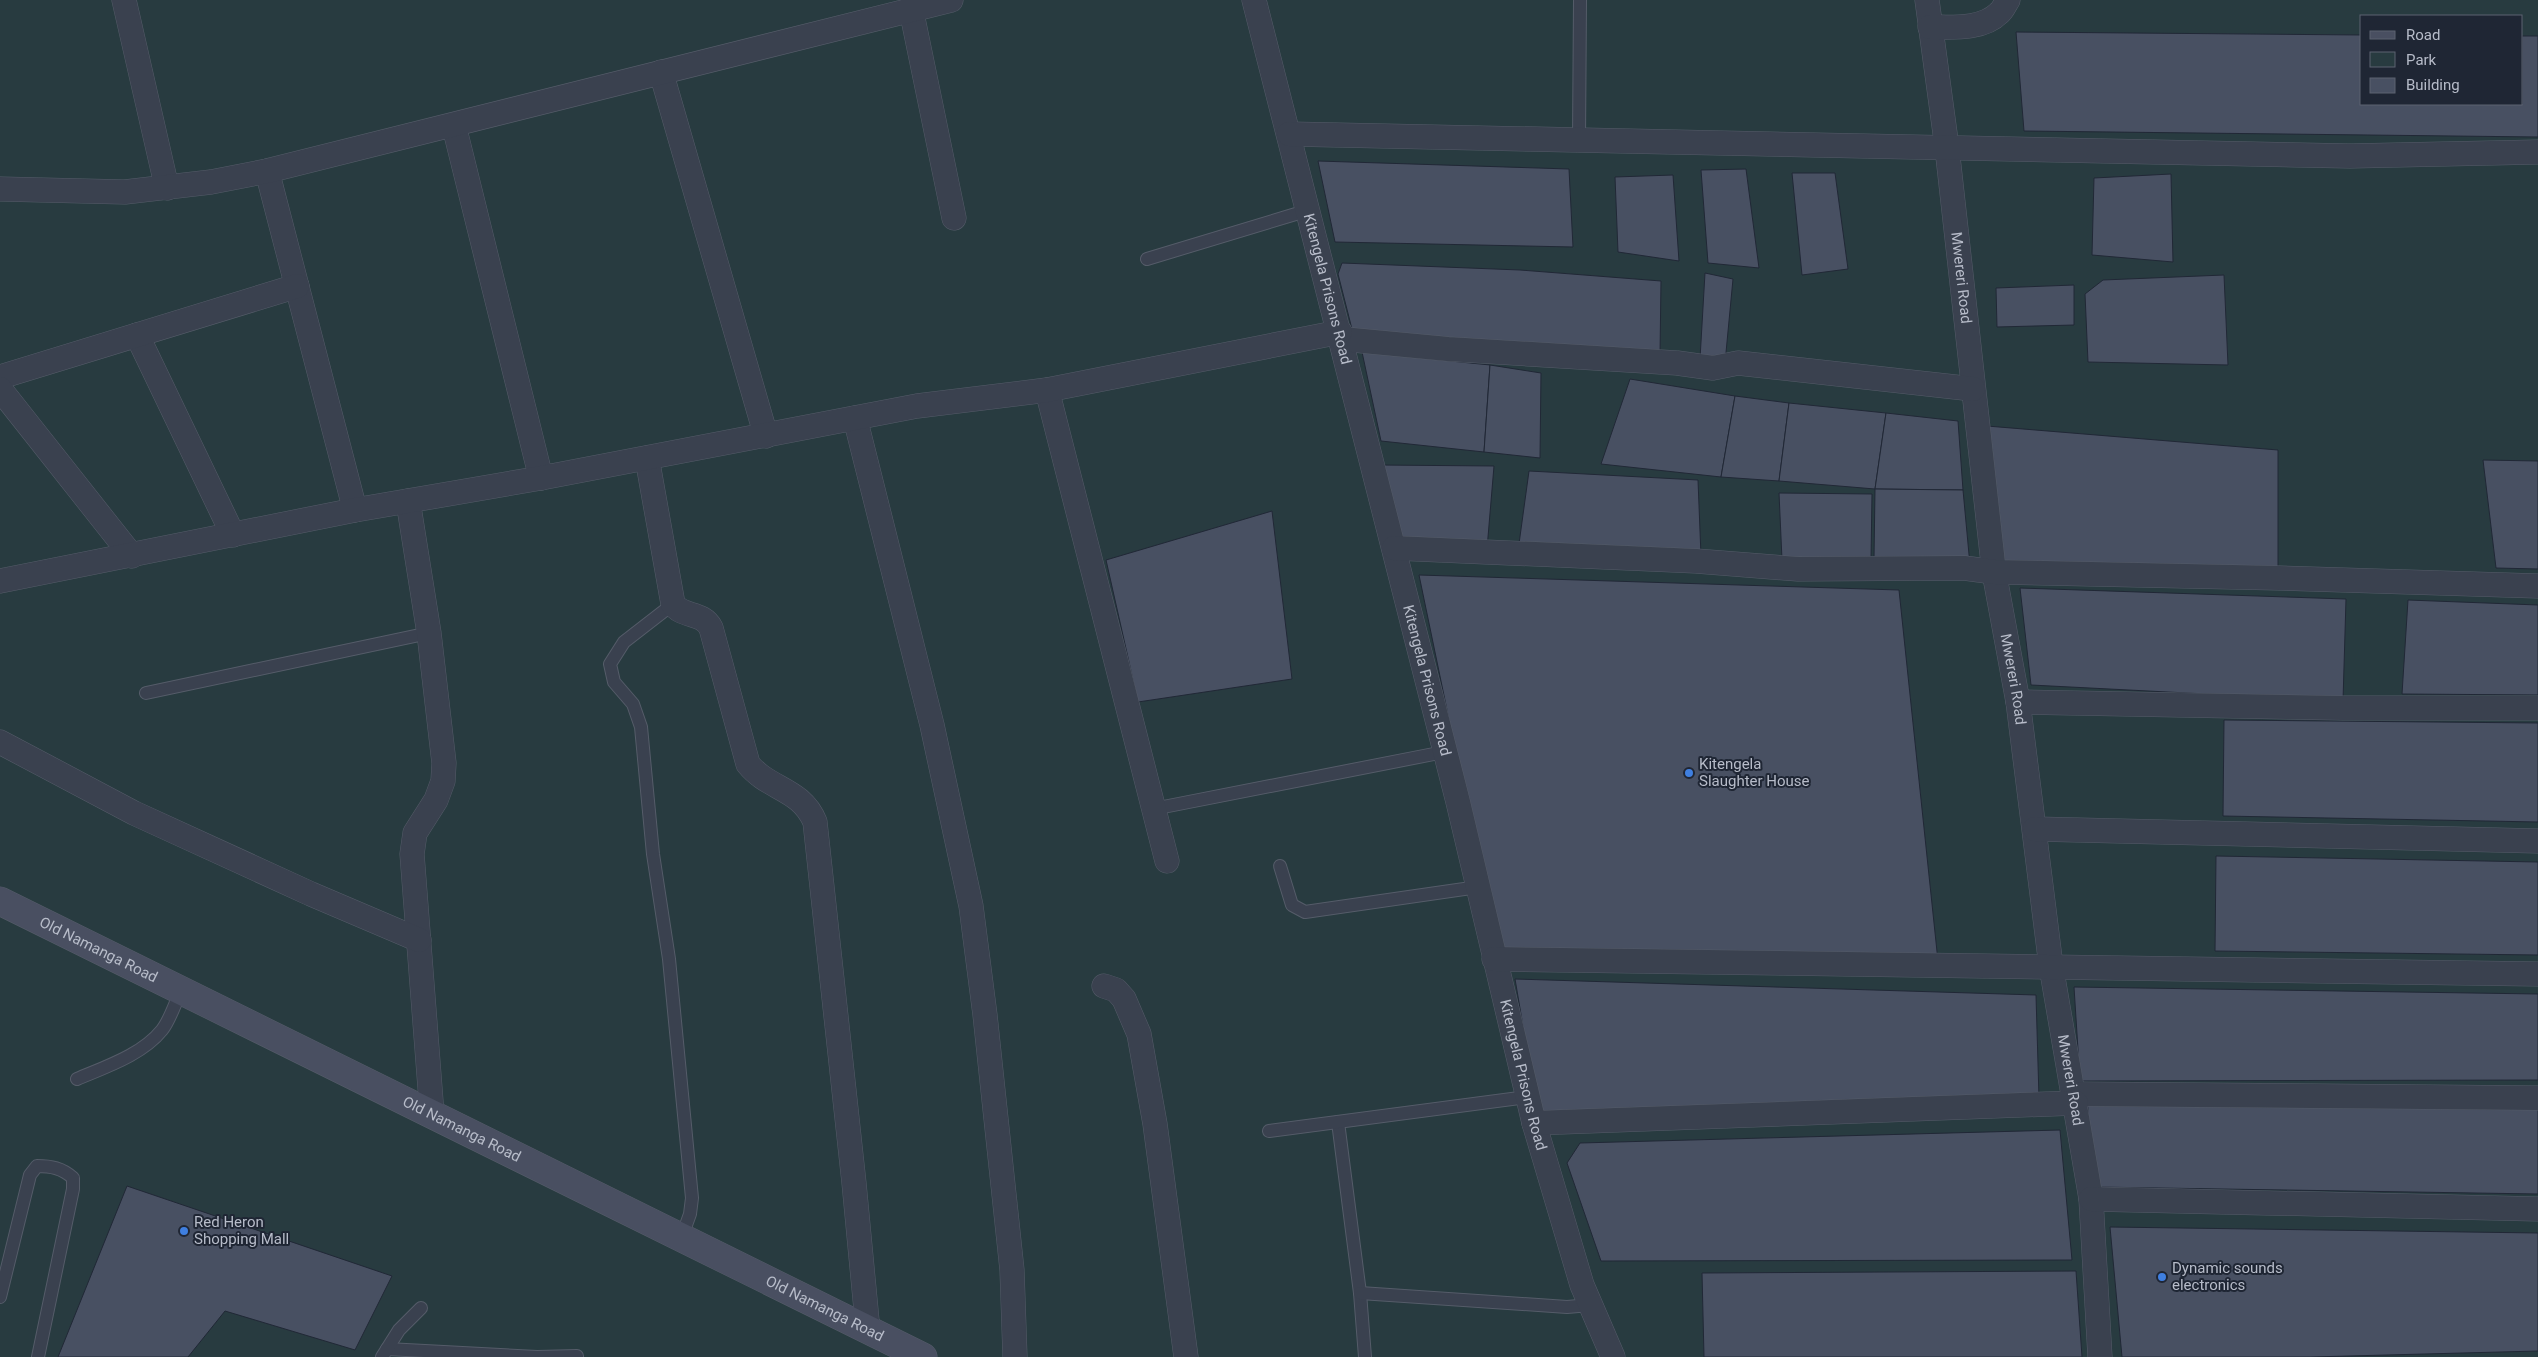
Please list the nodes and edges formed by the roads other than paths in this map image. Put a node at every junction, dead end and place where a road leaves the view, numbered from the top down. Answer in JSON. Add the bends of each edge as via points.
{"nodes":[{"id":1,"x":124,"y":0,"type":"edge"},
{"id":2,"x":951,"y":0,"type":"edge"},
{"id":3,"x":1254,"y":0,"type":"edge"},
{"id":4,"x":1580,"y":0,"type":"edge"},
{"id":5,"x":1927,"y":0,"type":"edge"},
{"id":6,"x":2008,"y":0,"type":"edge"},
{"id":7,"x":911,"y":9,"type":"junction"},
{"id":8,"x":1930,"y":27,"type":"junction"},
{"id":9,"x":661,"y":72,"type":"junction"},
{"id":10,"x":454,"y":126,"type":"junction"},
{"id":11,"x":1289,"y":134,"type":"junction"},
{"id":12,"x":1579,"y":140,"type":"junction"},
{"id":13,"x":1947,"y":148,"type":"junction"},
{"id":14,"x":2538,"y":152,"type":"edge"},
{"id":15,"x":267,"y":171,"type":"junction"},
{"id":16,"x":168,"y":188,"type":"junction"},
{"id":17,"x":0,"y":189,"type":"edge"},
{"id":18,"x":1309,"y":210,"type":"junction"},
{"id":19,"x":954,"y":218,"type":"dead end"},
{"id":20,"x":1147,"y":259,"type":"dead end"},
{"id":21,"x":297,"y":286,"type":"junction"},
{"id":22,"x":137,"y":335,"type":"junction"},
{"id":23,"x":1341,"y":335,"type":"junction"},
{"id":24,"x":0,"y":377,"type":"edge"},
{"id":25,"x":1974,"y":388,"type":"junction"},
{"id":26,"x":0,"y":389,"type":"edge"},
{"id":27,"x":1047,"y":390,"type":"junction"},
{"id":28,"x":855,"y":418,"type":"junction"},
{"id":29,"x":766,"y":436,"type":"junction"},
{"id":30,"x":647,"y":458,"type":"junction"},
{"id":31,"x":541,"y":478,"type":"junction"},
{"id":32,"x":408,"y":501,"type":"junction"},
{"id":33,"x":355,"y":510,"type":"junction"},
{"id":34,"x":233,"y":535,"type":"junction"},
{"id":35,"x":1394,"y":548,"type":"junction"},
{"id":36,"x":132,"y":556,"type":"junction"},
{"id":37,"x":1994,"y":572,"type":"junction"},
{"id":38,"x":0,"y":581,"type":"edge"},
{"id":39,"x":2538,"y":586,"type":"edge"},
{"id":40,"x":673,"y":604,"type":"junction"},
{"id":41,"x":429,"y":632,"type":"junction"},
{"id":42,"x":146,"y":693,"type":"dead end"},
{"id":43,"x":2018,"y":702,"type":"junction"},
{"id":44,"x":2538,"y":708,"type":"edge"},
{"id":45,"x":0,"y":742,"type":"edge"},
{"id":46,"x":1444,"y":752,"type":"junction"},
{"id":47,"x":1153,"y":809,"type":"junction"},
{"id":48,"x":2035,"y":829,"type":"junction"},
{"id":49,"x":2538,"y":842,"type":"edge"},
{"id":50,"x":1166,"y":861,"type":"dead end"},
{"id":51,"x":1280,"y":866,"type":"dead end"},
{"id":52,"x":1478,"y":887,"type":"junction"},
{"id":53,"x":0,"y":901,"type":"edge"},
{"id":54,"x":419,"y":940,"type":"junction"},
{"id":55,"x":1494,"y":959,"type":"junction"},
{"id":56,"x":2051,"y":966,"type":"junction"},
{"id":57,"x":2538,"y":974,"type":"edge"},
{"id":58,"x":1104,"y":986,"type":"dead end"},
{"id":59,"x":181,"y":991,"type":"junction"},
{"id":60,"x":77,"y":1079,"type":"dead end"},
{"id":61,"x":1527,"y":1097,"type":"junction"},
{"id":62,"x":2538,"y":1098,"type":"edge"},
{"id":63,"x":2074,"y":1099,"type":"junction"},
{"id":64,"x":432,"y":1114,"type":"junction"},
{"id":65,"x":1338,"y":1122,"type":"junction"},
{"id":66,"x":1534,"y":1123,"type":"junction"},
{"id":67,"x":1269,"y":1132,"type":"dead end"},
{"id":68,"x":2091,"y":1199,"type":"junction"},
{"id":69,"x":2538,"y":1209,"type":"edge"},
{"id":70,"x":681,"y":1238,"type":"junction"},
{"id":71,"x":1360,"y":1294,"type":"junction"},
{"id":72,"x":0,"y":1296,"type":"edge"},
{"id":73,"x":1590,"y":1305,"type":"junction"},
{"id":74,"x":421,"y":1308,"type":"dead end"},
{"id":75,"x":868,"y":1331,"type":"junction"},
{"id":76,"x":385,"y":1353,"type":"edge"},
{"id":77,"x":577,"y":1356,"type":"dead end"},
{"id":78,"x":38,"y":1357,"type":"edge"},
{"id":79,"x":923,"y":1357,"type":"edge"},
{"id":80,"x":1015,"y":1357,"type":"edge"},
{"id":81,"x":1186,"y":1357,"type":"edge"},
{"id":82,"x":1365,"y":1357,"type":"edge"},
{"id":83,"x":1613,"y":1357,"type":"edge"},
{"id":84,"x":2100,"y":1357,"type":"edge"}],
"edges":[{"from":1,"to":16,"type":"street"},
{"from":2,"to":7,"type":"street"},
{"from":3,"to":11,"type":"street","name":"Kitengela Prisons Road"},
{"from":4,"to":12,"type":"lane"},
{"from":5,"to":8,"type":"street","name":"Mwereri Road"},
{"from":6,"to":8,"type":"street","via":[[2000,13],[1977,25]]},
{"from":7,"to":9,"type":"street"},
{"from":7,"to":19,"type":"street"},
{"from":8,"to":13,"type":"street","name":"Mwereri Road"},
{"from":9,"to":10,"type":"street"},
{"from":9,"to":29,"type":"street"},
{"from":10,"to":15,"type":"street"},
{"from":10,"to":31,"type":"street"},
{"from":11,"to":12,"type":"street"},
{"from":11,"to":18,"type":"street","name":"Kitengela Prisons Road"},
{"from":12,"to":13,"type":"street"},
{"from":13,"to":14,"type":"street","via":[[2350,156]]},
{"from":13,"to":25,"type":"street","name":"Mwereri Road"},
{"from":15,"to":16,"type":"street"},
{"from":15,"to":21,"type":"street"},
{"from":16,"to":17,"type":"street","via":[[125,192]]},
{"from":18,"to":20,"type":"lane"},
{"from":18,"to":23,"type":"street","name":"Kitengela Prisons Road"},
{"from":21,"to":22,"type":"street"},
{"from":21,"to":33,"type":"street"},
{"from":22,"to":24,"type":"street"},
{"from":22,"to":34,"type":"street"},
{"from":23,"to":25,"type":"street","via":[[1448,349],[1713,368],[1738,363]]},
{"from":23,"to":27,"type":"street"},
{"from":23,"to":35,"type":"street","name":"Kitengela Prisons Road","via":[[1370,462]]},
{"from":25,"to":37,"type":"street","name":"Mwereri Road"},
{"from":26,"to":36,"type":"street"},
{"from":27,"to":28,"type":"street","via":[[916,406]]},
{"from":27,"to":47,"type":"street"},
{"from":28,"to":29,"type":"street"},
{"from":28,"to":80,"type":"street","via":[[932,724],[971,906],[1012,1270]]},
{"from":29,"to":30,"type":"street"},
{"from":30,"to":31,"type":"street"},
{"from":30,"to":40,"type":"street"},
{"from":31,"to":32,"type":"street"},
{"from":32,"to":33,"type":"street"},
{"from":32,"to":41,"type":"street"},
{"from":33,"to":34,"type":"street"},
{"from":34,"to":36,"type":"street"},
{"from":35,"to":37,"type":"street","via":[[1798,569],[1964,568]]},
{"from":35,"to":46,"type":"street","name":"Kitengela Prisons Road"},
{"from":36,"to":38,"type":"street"},
{"from":37,"to":39,"type":"street"},
{"from":37,"to":43,"type":"street","name":"Mwereri Road"},
{"from":40,"to":70,"type":"lane","via":[[624,642],[610,664],[614,682],[634,704],[641,727],[669,959],[691,1188],[690,1214]]},
{"from":40,"to":75,"type":"street","via":[[682,613],[707,621],[711,628],[748,764],[757,776],[802,801],[815,822]]},
{"from":41,"to":42,"type":"lane"},
{"from":41,"to":54,"type":"street","via":[[444,762],[443,782],[436,800],[415,833],[412,854]]},
{"from":43,"to":44,"type":"street"},
{"from":43,"to":48,"type":"street","name":"Mwereri Road"},
{"from":45,"to":54,"type":"street","via":[[134,813]]},
{"from":46,"to":47,"type":"lane"},
{"from":46,"to":52,"type":"street","name":"Kitengela Prisons Road"},
{"from":47,"to":50,"type":"street"},
{"from":48,"to":49,"type":"street"},
{"from":48,"to":56,"type":"street","name":"Mwereri Road"},
{"from":51,"to":52,"type":"lane","via":[[1292,905],[1305,912]]},
{"from":52,"to":55,"type":"street","name":"Kitengela Prisons Road"},
{"from":53,"to":59,"type":"street","name":"Old Namanga Road"},
{"from":54,"to":64,"type":"street"},
{"from":55,"to":56,"type":"street"},
{"from":55,"to":61,"type":"street","name":"Kitengela Prisons Road"},
{"from":56,"to":57,"type":"street"},
{"from":56,"to":63,"type":"street","name":"Mwereri Road"},
{"from":58,"to":81,"type":"street","via":[[1116,990],[1124,999],[1139,1034],[1155,1124]]},
{"from":59,"to":60,"type":"lane","via":[[162,1030],[141,1048]]},
{"from":59,"to":64,"type":"street","name":"Old Namanga Road"},
{"from":61,"to":65,"type":"lane"},
{"from":61,"to":66,"type":"street","name":"Kitengela Prisons Road"},
{"from":62,"to":63,"type":"street"},
{"from":63,"to":66,"type":"street"},
{"from":63,"to":68,"type":"street","name":"Mwereri Road"},
{"from":64,"to":70,"type":"street","name":"Old Namanga Road"},
{"from":65,"to":67,"type":"lane"},
{"from":65,"to":71,"type":"lane"},
{"from":66,"to":73,"type":"street","name":"Kitengela Prisons Road"},
{"from":68,"to":69,"type":"street"},
{"from":68,"to":84,"type":"street","name":"Mwereri Road"},
{"from":70,"to":75,"type":"street","name":"Old Namanga Road"},
{"from":71,"to":73,"type":"lane","via":[[1567,1307]]},
{"from":71,"to":82,"type":"lane"},
{"from":72,"to":78,"type":"lane","via":[[30,1175],[37,1166],[66,1171],[73,1178],[73,1189]]},
{"from":73,"to":83,"type":"street","name":"Kitengela Prisons Road"},
{"from":74,"to":76,"type":"lane","via":[[399,1330]]},
{"from":75,"to":79,"type":"street","name":"Old Namanga Road"},
{"from":76,"to":77,"type":"lane"}]}
